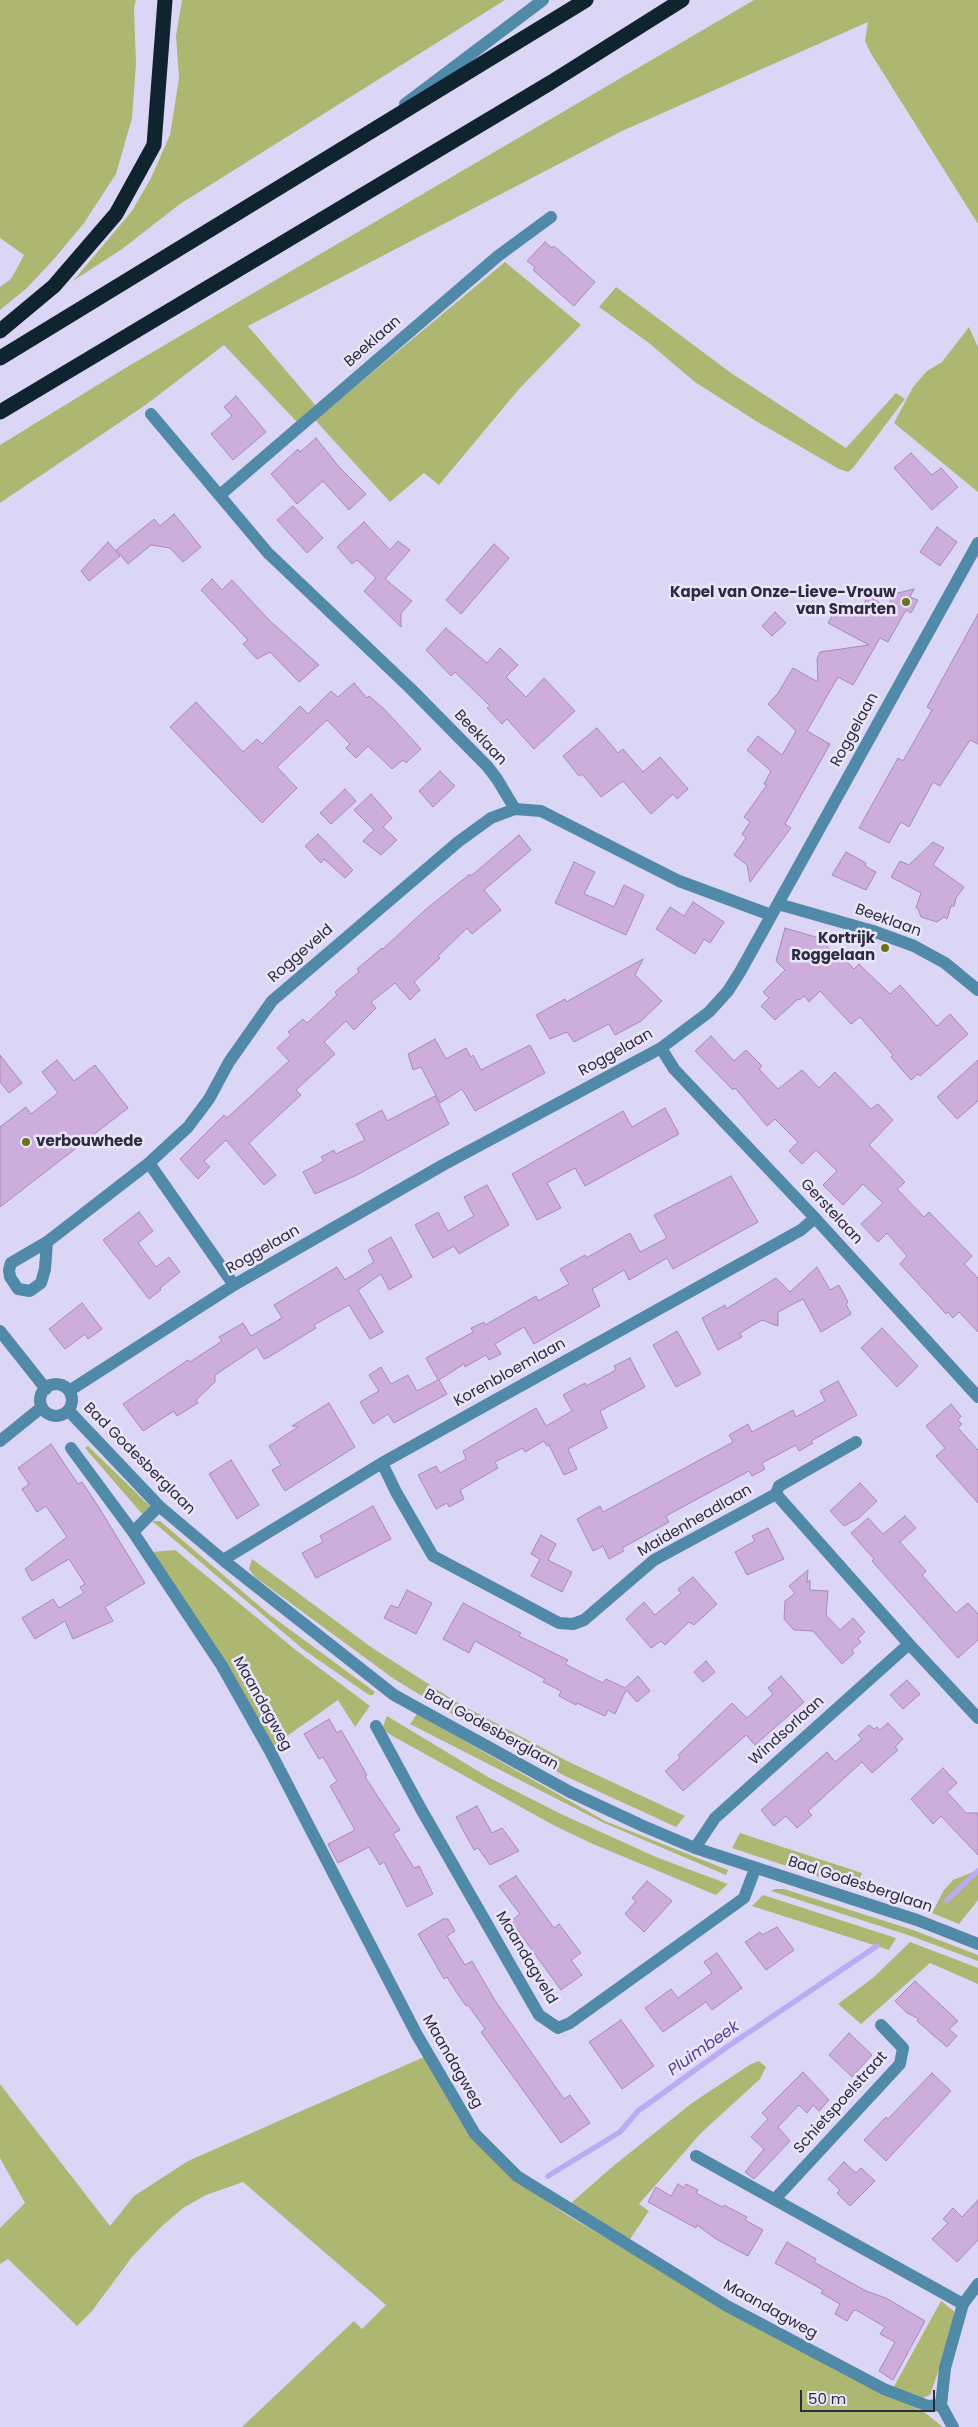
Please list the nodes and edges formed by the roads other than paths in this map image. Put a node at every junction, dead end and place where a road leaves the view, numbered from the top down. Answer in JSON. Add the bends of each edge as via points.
{"nodes":[{"id":1,"x":165,"y":0,"type":"edge"},
{"id":2,"x":542,"y":0,"type":"edge"},
{"id":3,"x":586,"y":0,"type":"edge"},
{"id":4,"x":682,"y":0,"type":"edge"},
{"id":5,"x":353,"y":143,"type":"junction"},
{"id":6,"x":551,"y":217,"type":"dead end"},
{"id":7,"x":0,"y":331,"type":"edge"},
{"id":8,"x":0,"y":358,"type":"edge"},
{"id":9,"x":0,"y":412,"type":"edge"},
{"id":10,"x":151,"y":414,"type":"dead end"},
{"id":11,"x":220,"y":495,"type":"junction"},
{"id":12,"x":978,"y":543,"type":"edge"},
{"id":13,"x":515,"y":809,"type":"junction"},
{"id":14,"x":778,"y":904,"type":"junction"},
{"id":15,"x":771,"y":915,"type":"junction"},
{"id":16,"x":978,"y":990,"type":"edge"},
{"id":17,"x":661,"y":1048,"type":"junction"},
{"id":18,"x":149,"y":1163,"type":"junction"},
{"id":19,"x":815,"y":1218,"type":"junction"},
{"id":20,"x":47,"y":1242,"type":"dead end"},
{"id":21,"x":234,"y":1285,"type":"junction"},
{"id":22,"x":0,"y":1331,"type":"edge"},
{"id":23,"x":46,"y":1389,"type":"junction"},
{"id":24,"x":69,"y":1391,"type":"junction"},
{"id":25,"x":978,"y":1397,"type":"edge"},
{"id":26,"x":42,"y":1408,"type":"junction"},
{"id":27,"x":68,"y":1410,"type":"junction"},
{"id":28,"x":0,"y":1440,"type":"edge"},
{"id":29,"x":856,"y":1442,"type":"dead end"},
{"id":30,"x":71,"y":1448,"type":"dead end"},
{"id":31,"x":382,"y":1463,"type":"junction"},
{"id":32,"x":776,"y":1494,"type":"junction"},
{"id":33,"x":159,"y":1506,"type":"junction"},
{"id":34,"x":133,"y":1532,"type":"junction"},
{"id":35,"x":223,"y":1560,"type":"junction"},
{"id":36,"x":909,"y":1644,"type":"junction"},
{"id":37,"x":978,"y":1718,"type":"edge"},
{"id":38,"x":376,"y":1726,"type":"dead end"},
{"id":39,"x":695,"y":1848,"type":"junction"},
{"id":40,"x":755,"y":1868,"type":"junction"},
{"id":41,"x":978,"y":1944,"type":"edge"},
{"id":42,"x":881,"y":2025,"type":"dead end"},
{"id":43,"x":696,"y":2156,"type":"dead end"},
{"id":44,"x":775,"y":2200,"type":"junction"},
{"id":45,"x":978,"y":2284,"type":"edge"},
{"id":46,"x":964,"y":2304,"type":"junction"},
{"id":47,"x":940,"y":2405,"type":"junction"},
{"id":48,"x":953,"y":2427,"type":"edge"}],
"edges":[{"from":1,"to":7,"type":"highway","via":[[154,145],[116,214],[54,286]]},
{"from":2,"to":5,"type":"street"},
{"from":3,"to":5,"type":"highway"},
{"from":4,"to":9,"type":"highway","via":[[542,88]]},
{"from":5,"to":8,"type":"highway"},
{"from":6,"to":11,"type":"street","name":"Beeklaan","via":[[498,256]]},
{"from":10,"to":11,"type":"street","name":"Beeklaan"},
{"from":11,"to":13,"type":"street","name":"Beeklaan","via":[[268,553],[410,688],[486,766]]},
{"from":12,"to":14,"type":"street","name":"Roggelaan"},
{"from":13,"to":15,"type":"street","via":[[541,811],[679,880]]},
{"from":13,"to":18,"type":"street","name":"Roggeveld","via":[[491,818],[458,842],[272,1001],[229,1062],[209,1099],[188,1126]]},
{"from":14,"to":15,"type":"street","name":"Roggelaan"},
{"from":14,"to":16,"type":"street","name":"Beeklaan","via":[[914,946],[945,963]]},
{"from":15,"to":17,"type":"street","name":"Roggelaan","via":[[728,991],[709,1012]]},
{"from":17,"to":19,"type":"street","name":"Gerstelaan","via":[[674,1069]]},
{"from":17,"to":21,"type":"street","name":"Roggelaan","via":[[442,1165]]},
{"from":18,"to":20,"type":"street","name":"Roggeveld"},
{"from":18,"to":21,"type":"street"},
{"from":19,"to":25,"type":"street","name":"Gerstelaan"},
{"from":19,"to":31,"type":"street","name":"Korenbloemlaan","via":[[801,1230]]},
{"from":21,"to":24,"type":"street","name":"Roggelaan"},
{"from":22,"to":23,"type":"street"},
{"from":23,"to":24,"type":"street","via":[[55,1384]]},
{"from":23,"to":26,"type":"street","via":[[40,1397]]},
{"from":24,"to":27,"type":"street","via":[[72,1398]]},
{"from":26,"to":27,"type":"street","via":[[54,1415]]},
{"from":26,"to":28,"type":"street"},
{"from":27,"to":33,"type":"street","name":"Bad Godesberglaan"},
{"from":29,"to":32,"type":"street","name":"Maidenheadlaan","via":[[779,1486]]},
{"from":30,"to":34,"type":"street","name":"Maandagweg"},
{"from":31,"to":32,"type":"street","name":"Maidenheadlaan","via":[[434,1556],[559,1623],[573,1624],[584,1620],[654,1560]]},
{"from":31,"to":35,"type":"street","name":"Korenbloemlaan"},
{"from":32,"to":36,"type":"street"},
{"from":33,"to":34,"type":"street"},
{"from":33,"to":35,"type":"street","name":"Bad Godesberglaan"},
{"from":34,"to":47,"type":"street","name":"Maandagweg","via":[[222,1666],[270,1751],[417,2036],[475,2134],[517,2176],[726,2306],[893,2393],[928,2406]]},
{"from":35,"to":39,"type":"street","name":"Bad Godesberglaan","via":[[394,1695],[570,1792]]},
{"from":36,"to":37,"type":"street"},
{"from":36,"to":39,"type":"street","name":"Windsorlaan","via":[[715,1818]]},
{"from":38,"to":40,"type":"street","name":"Maandagveld","via":[[420,1809],[539,2014],[558,2028],[570,2023],[744,1898]]},
{"from":39,"to":40,"type":"street","name":"Bad Godesberglaan"},
{"from":40,"to":41,"type":"street","name":"Bad Godesberglaan","via":[[917,1920]]},
{"from":42,"to":44,"type":"street","name":"Schietspoelstraat","via":[[903,2048],[900,2064]]},
{"from":43,"to":44,"type":"street"},
{"from":44,"to":46,"type":"street"},
{"from":45,"to":46,"type":"street"},
{"from":46,"to":47,"type":"street","via":[[944,2368]]},
{"from":47,"to":48,"type":"street"}]}
